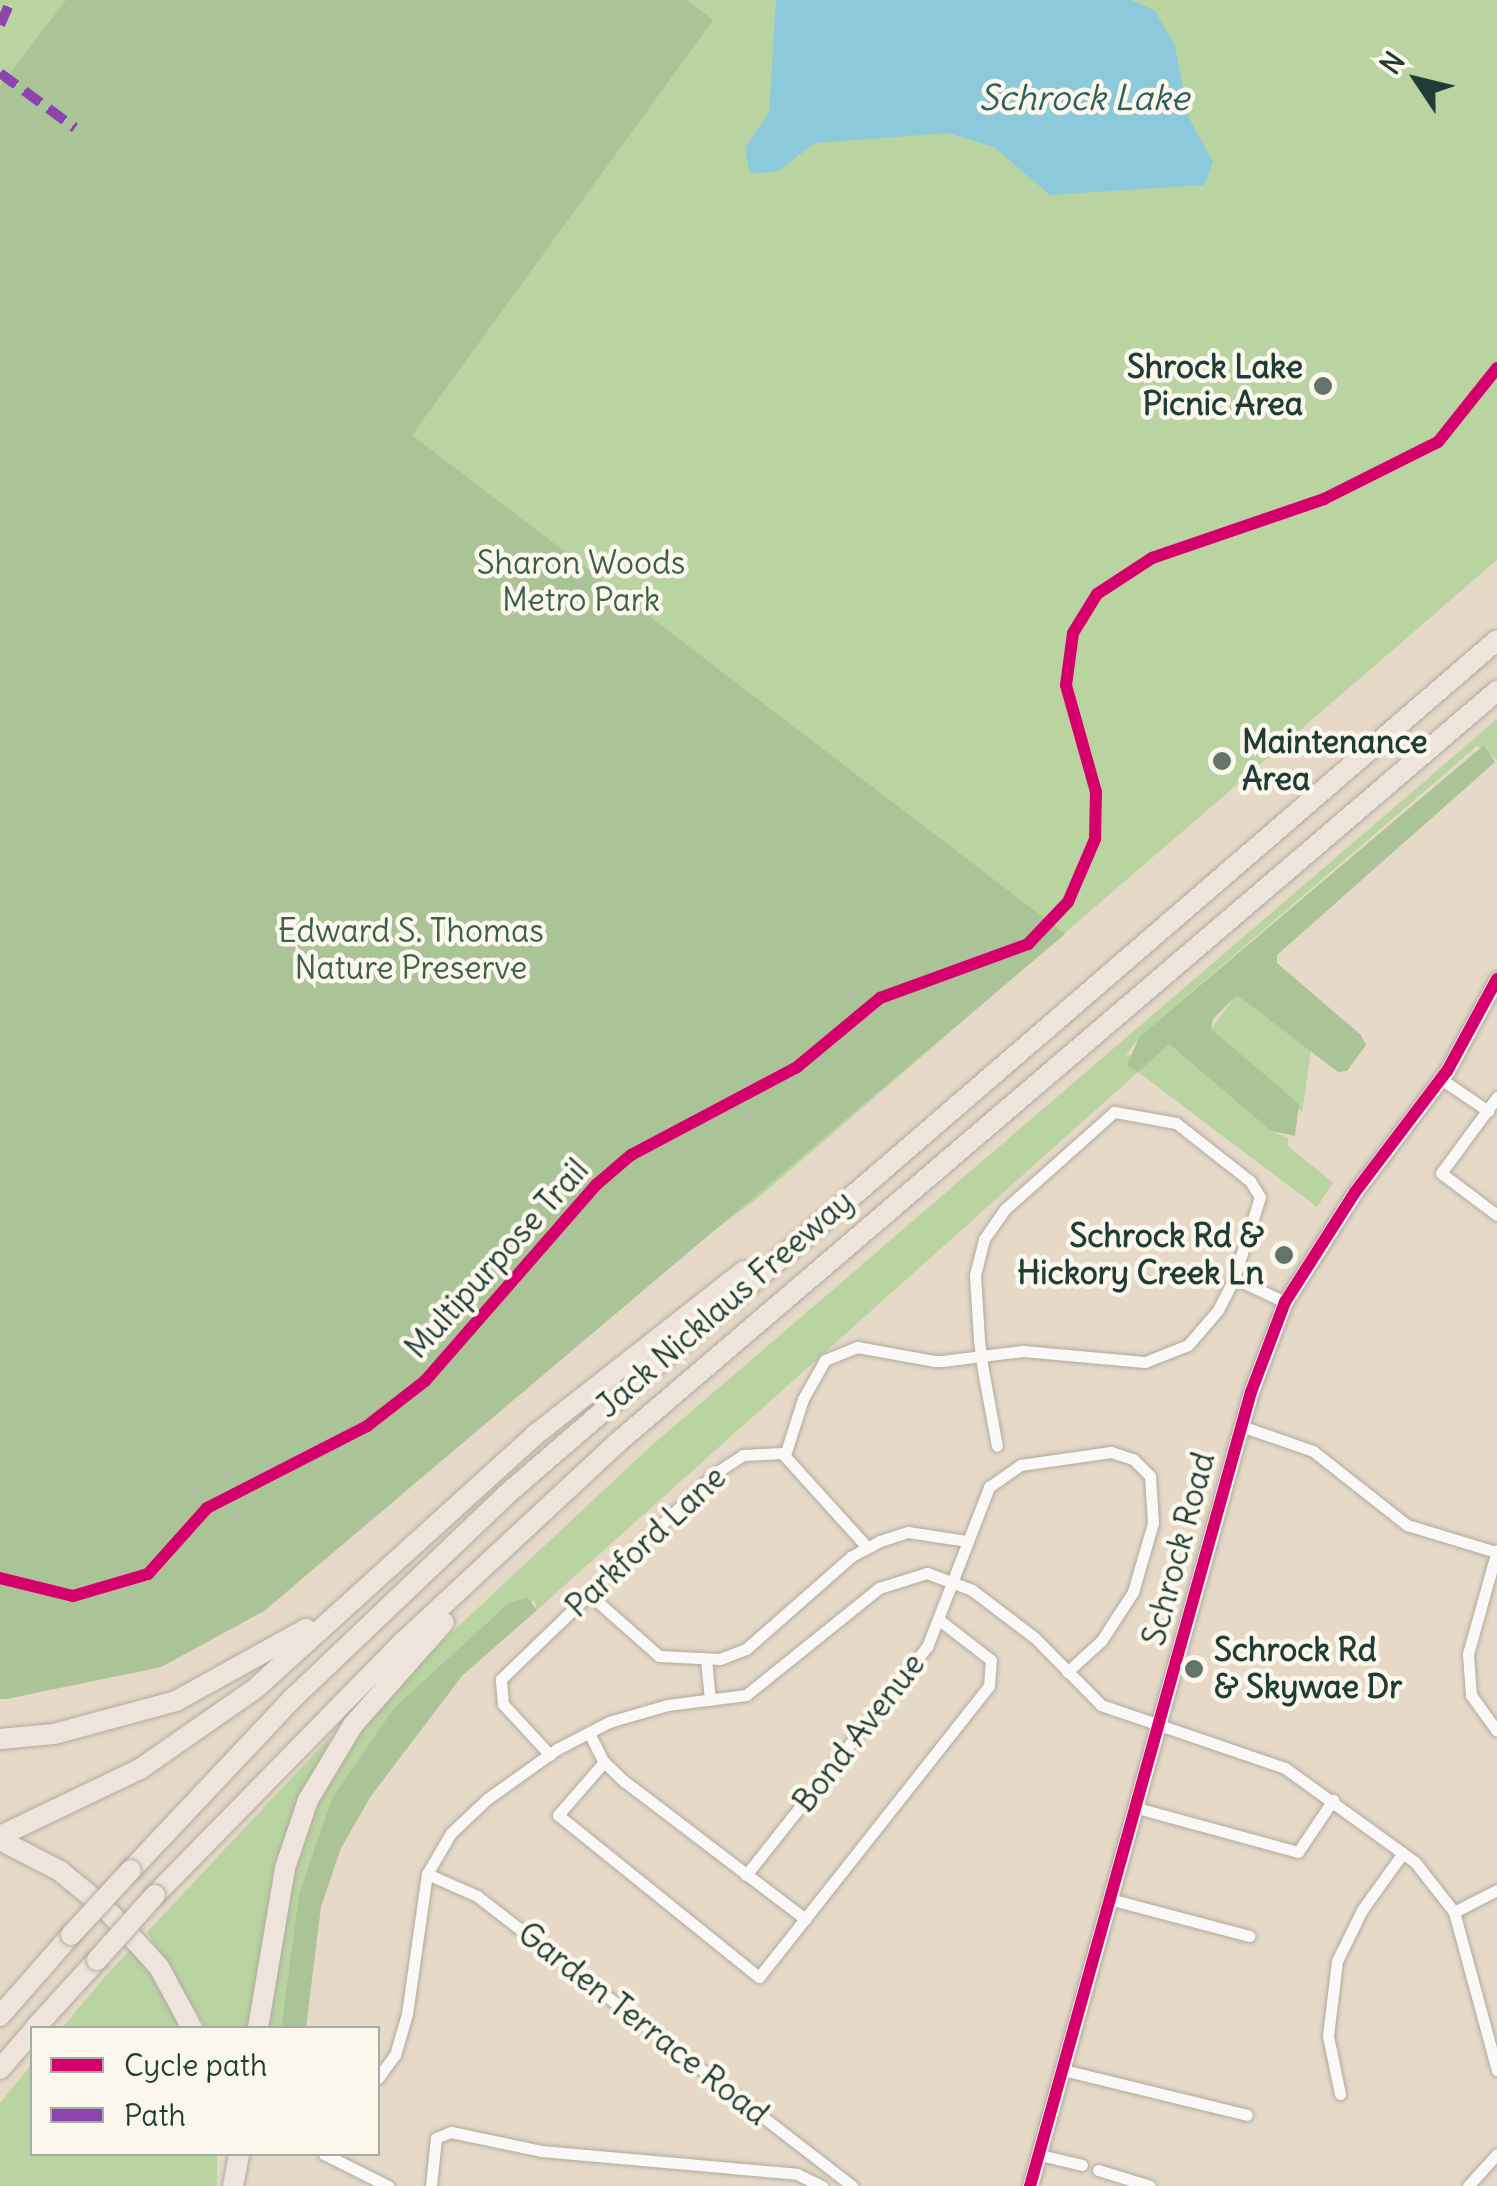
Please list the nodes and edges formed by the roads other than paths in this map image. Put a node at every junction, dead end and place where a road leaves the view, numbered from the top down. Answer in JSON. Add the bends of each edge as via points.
{"nodes":[{"id":1,"x":1497,"y":640,"type":"edge"},
{"id":2,"x":1497,"y":691,"type":"edge"},
{"id":3,"x":1497,"y":980,"type":"edge"},
{"id":4,"x":1441,"y":1079,"type":"junction"},
{"id":5,"x":1497,"y":1097,"type":"edge"},
{"id":6,"x":1488,"y":1111,"type":"junction"},
{"id":7,"x":856,"y":1191,"type":"junction"},
{"id":8,"x":1497,"y":1215,"type":"edge"},
{"id":9,"x":1234,"y":1278,"type":"junction"},
{"id":10,"x":1285,"y":1302,"type":"junction"},
{"id":11,"x":982,"y":1356,"type":"junction"},
{"id":12,"x":1241,"y":1426,"type":"junction"},
{"id":13,"x":997,"y":1446,"type":"dead end"},
{"id":14,"x":784,"y":1454,"type":"junction"},
{"id":15,"x":586,"y":1472,"type":"junction"},
{"id":16,"x":968,"y":1540,"type":"junction"},
{"id":17,"x":866,"y":1548,"type":"junction"},
{"id":18,"x":1497,"y":1551,"type":"edge"},
{"id":19,"x":388,"y":1568,"type":"junction"},
{"id":20,"x":953,"y":1580,"type":"junction"},
{"id":21,"x":590,"y":1595,"type":"junction"},
{"id":22,"x":939,"y":1620,"type":"junction"},
{"id":23,"x":706,"y":1659,"type":"junction"},
{"id":24,"x":1068,"y":1672,"type":"junction"},
{"id":25,"x":710,"y":1700,"type":"junction"},
{"id":26,"x":1158,"y":1728,"type":"junction"},
{"id":27,"x":1497,"y":1731,"type":"edge"},
{"id":28,"x":589,"y":1733,"type":"junction"},
{"id":29,"x":0,"y":1739,"type":"edge"},
{"id":30,"x":550,"y":1755,"type":"junction"},
{"id":31,"x":604,"y":1762,"type":"junction"},
{"id":32,"x":1333,"y":1800,"type":"junction"},
{"id":33,"x":1136,"y":1808,"type":"junction"},
{"id":34,"x":0,"y":1838,"type":"edge"},
{"id":35,"x":1402,"y":1853,"type":"junction"},
{"id":36,"x":426,"y":1874,"type":"junction"},
{"id":37,"x":746,"y":1874,"type":"junction"},
{"id":38,"x":1497,"y":1890,"type":"edge"},
{"id":39,"x":1113,"y":1900,"type":"junction"},
{"id":40,"x":1454,"y":1912,"type":"junction"},
{"id":41,"x":805,"y":1919,"type":"junction"},
{"id":42,"x":1250,"y":1936,"type":"dead end"},
{"id":43,"x":0,"y":2016,"type":"edge"},
{"id":44,"x":38,"y":2026,"type":"edge"},
{"id":45,"x":191,"y":2026,"type":"edge"},
{"id":46,"x":258,"y":2026,"type":"edge"},
{"id":47,"x":30,"y":2035,"type":"edge"},
{"id":48,"x":1496,"y":2065,"type":"edge"},
{"id":49,"x":0,"y":2069,"type":"edge"},
{"id":50,"x":1067,"y":2071,"type":"junction"},
{"id":51,"x":380,"y":2075,"type":"edge"},
{"id":52,"x":1340,"y":2094,"type":"dead end"},
{"id":53,"x":1247,"y":2115,"type":"dead end"},
{"id":54,"x":1497,"y":2154,"type":"edge"},
{"id":55,"x":1040,"y":2155,"type":"junction"},
{"id":56,"x":224,"y":2156,"type":"edge"},
{"id":57,"x":239,"y":2156,"type":"edge"},
{"id":58,"x":328,"y":2156,"type":"edge"},
{"id":59,"x":1082,"y":2165,"type":"dead end"},
{"id":60,"x":1098,"y":2170,"type":"dead end"},
{"id":61,"x":380,"y":2184,"type":"edge"},
{"id":62,"x":230,"y":2186,"type":"edge"},
{"id":63,"x":431,"y":2186,"type":"edge"},
{"id":64,"x":822,"y":2186,"type":"edge"},
{"id":65,"x":852,"y":2186,"type":"edge"},
{"id":66,"x":1030,"y":2186,"type":"edge"},
{"id":67,"x":1150,"y":2186,"type":"edge"},
{"id":68,"x":1468,"y":2186,"type":"edge"}],
"edges":[{"from":1,"to":7,"type":"highway","name":"Jack Nicklaus Freeway"},
{"from":2,"to":15,"type":"highway","name":"Jack Nicklaus Freeway"},
{"from":3,"to":4,"type":"main road","name":"Schrock Road"},
{"from":4,"to":6,"type":"street"},
{"from":4,"to":10,"type":"main road","name":"Schrock Road","via":[[1354,1194]]},
{"from":5,"to":6,"type":"street"},
{"from":6,"to":8,"type":"street","via":[[1441,1173]]},
{"from":7,"to":19,"type":"highway","via":[[606,1377]]},
{"from":7,"to":43,"type":"highway","name":"Jack Nicklaus Freeway","bridge":true,"via":[[507,1494],[292,1699]]},
{"from":9,"to":10,"type":"street"},
{"from":9,"to":11,"type":"street","via":[[1218,1310],[1168,1358],[1023,1351]]},
{"from":9,"to":11,"type":"street","via":[[1260,1197],[1250,1181],[1176,1123],[1114,1112],[1005,1208],[984,1239],[975,1276]]},
{"from":10,"to":12,"type":"main road","name":"Schrock Road"},
{"from":11,"to":13,"type":"street"},
{"from":11,"to":14,"type":"street","via":[[934,1362],[867,1345],[825,1360],[802,1399]]},
{"from":12,"to":18,"type":"street","via":[[1313,1451],[1407,1525]]},
{"from":12,"to":26,"type":"main road","name":"Schrock Road"},
{"from":14,"to":17,"type":"street"},
{"from":14,"to":21,"type":"street","name":"Parkford Lane","via":[[743,1455],[714,1474]]},
{"from":15,"to":44,"type":"highway","name":"Jack Nicklaus Freeway","bridge":true,"via":[[402,1642],[155,1895]]},
{"from":15,"to":46,"type":"highway","via":[[412,1654],[321,1775],[285,1868]]},
{"from":16,"to":17,"type":"street","via":[[908,1532]]},
{"from":16,"to":20,"type":"street"},
{"from":16,"to":24,"type":"street","via":[[989,1487],[1020,1466],[1110,1452],[1150,1476],[1153,1523],[1132,1592],[1101,1641]]},
{"from":17,"to":23,"type":"street","via":[[746,1649]]},
{"from":18,"to":27,"type":"street","via":[[1468,1654],[1471,1695]]},
{"from":19,"to":29,"type":"highway","via":[[269,1655],[192,1694],[135,1716]]},
{"from":19,"to":34,"type":"highway","via":[[256,1688],[178,1746]]},
{"from":20,"to":22,"type":"street","name":"Bond Avenue"},
{"from":20,"to":24,"type":"street","via":[[1034,1638]]},
{"from":20,"to":25,"type":"street","via":[[927,1573],[890,1582],[767,1684],[746,1696]]},
{"from":21,"to":23,"type":"street","via":[[659,1656]]},
{"from":21,"to":30,"type":"street","name":"Parkford Lane","via":[[497,1687],[503,1704]]},
{"from":22,"to":37,"type":"street","name":"Bond Avenue","via":[[910,1670]]},
{"from":22,"to":41,"type":"street","via":[[991,1660],[989,1686]]},
{"from":23,"to":25,"type":"street"},
{"from":24,"to":26,"type":"street","via":[[1101,1706]]},
{"from":25,"to":28,"type":"street","via":[[667,1705]]},
{"from":26,"to":32,"type":"street","via":[[1285,1768]]},
{"from":26,"to":33,"type":"main road","name":"Schrock Road"},
{"from":28,"to":30,"type":"street"},
{"from":28,"to":31,"type":"street"},
{"from":30,"to":36,"type":"street","via":[[452,1833]]},
{"from":31,"to":37,"type":"street"},
{"from":31,"to":41,"type":"street","via":[[558,1815],[760,1977]]},
{"from":32,"to":33,"type":"street","via":[[1298,1852]]},
{"from":32,"to":35,"type":"street"},
{"from":33,"to":39,"type":"main road","name":"Schrock Road"},
{"from":34,"to":45,"type":"highway","via":[[105,1908],[159,1967]]},
{"from":35,"to":40,"type":"street","via":[[1428,1874]]},
{"from":35,"to":52,"type":"street","via":[[1337,1960],[1328,2036]]},
{"from":36,"to":51,"type":"street","via":[[395,2055]]},
{"from":36,"to":65,"type":"street","name":"Garden Terrace Road","via":[[477,1896]]},
{"from":37,"to":41,"type":"street"},
{"from":38,"to":40,"type":"street"},
{"from":39,"to":42,"type":"street"},
{"from":39,"to":50,"type":"main road","name":"Schrock Road"},
{"from":40,"to":48,"type":"street"},
{"from":47,"to":49,"type":"highway","name":"Jack Nicklaus Freeway"},
{"from":50,"to":53,"type":"street"},
{"from":50,"to":55,"type":"main road","name":"Schrock Road"},
{"from":54,"to":68,"type":"street"},
{"from":55,"to":59,"type":"street"},
{"from":55,"to":66,"type":"main road","name":"Schrock Road"},
{"from":56,"to":62,"type":"highway"},
{"from":57,"to":62,"type":"highway"},
{"from":58,"to":61,"type":"street"},
{"from":60,"to":67,"type":"street"},
{"from":63,"to":64,"type":"street","via":[[436,2138],[451,2132],[541,2151],[798,2174]]}]}
